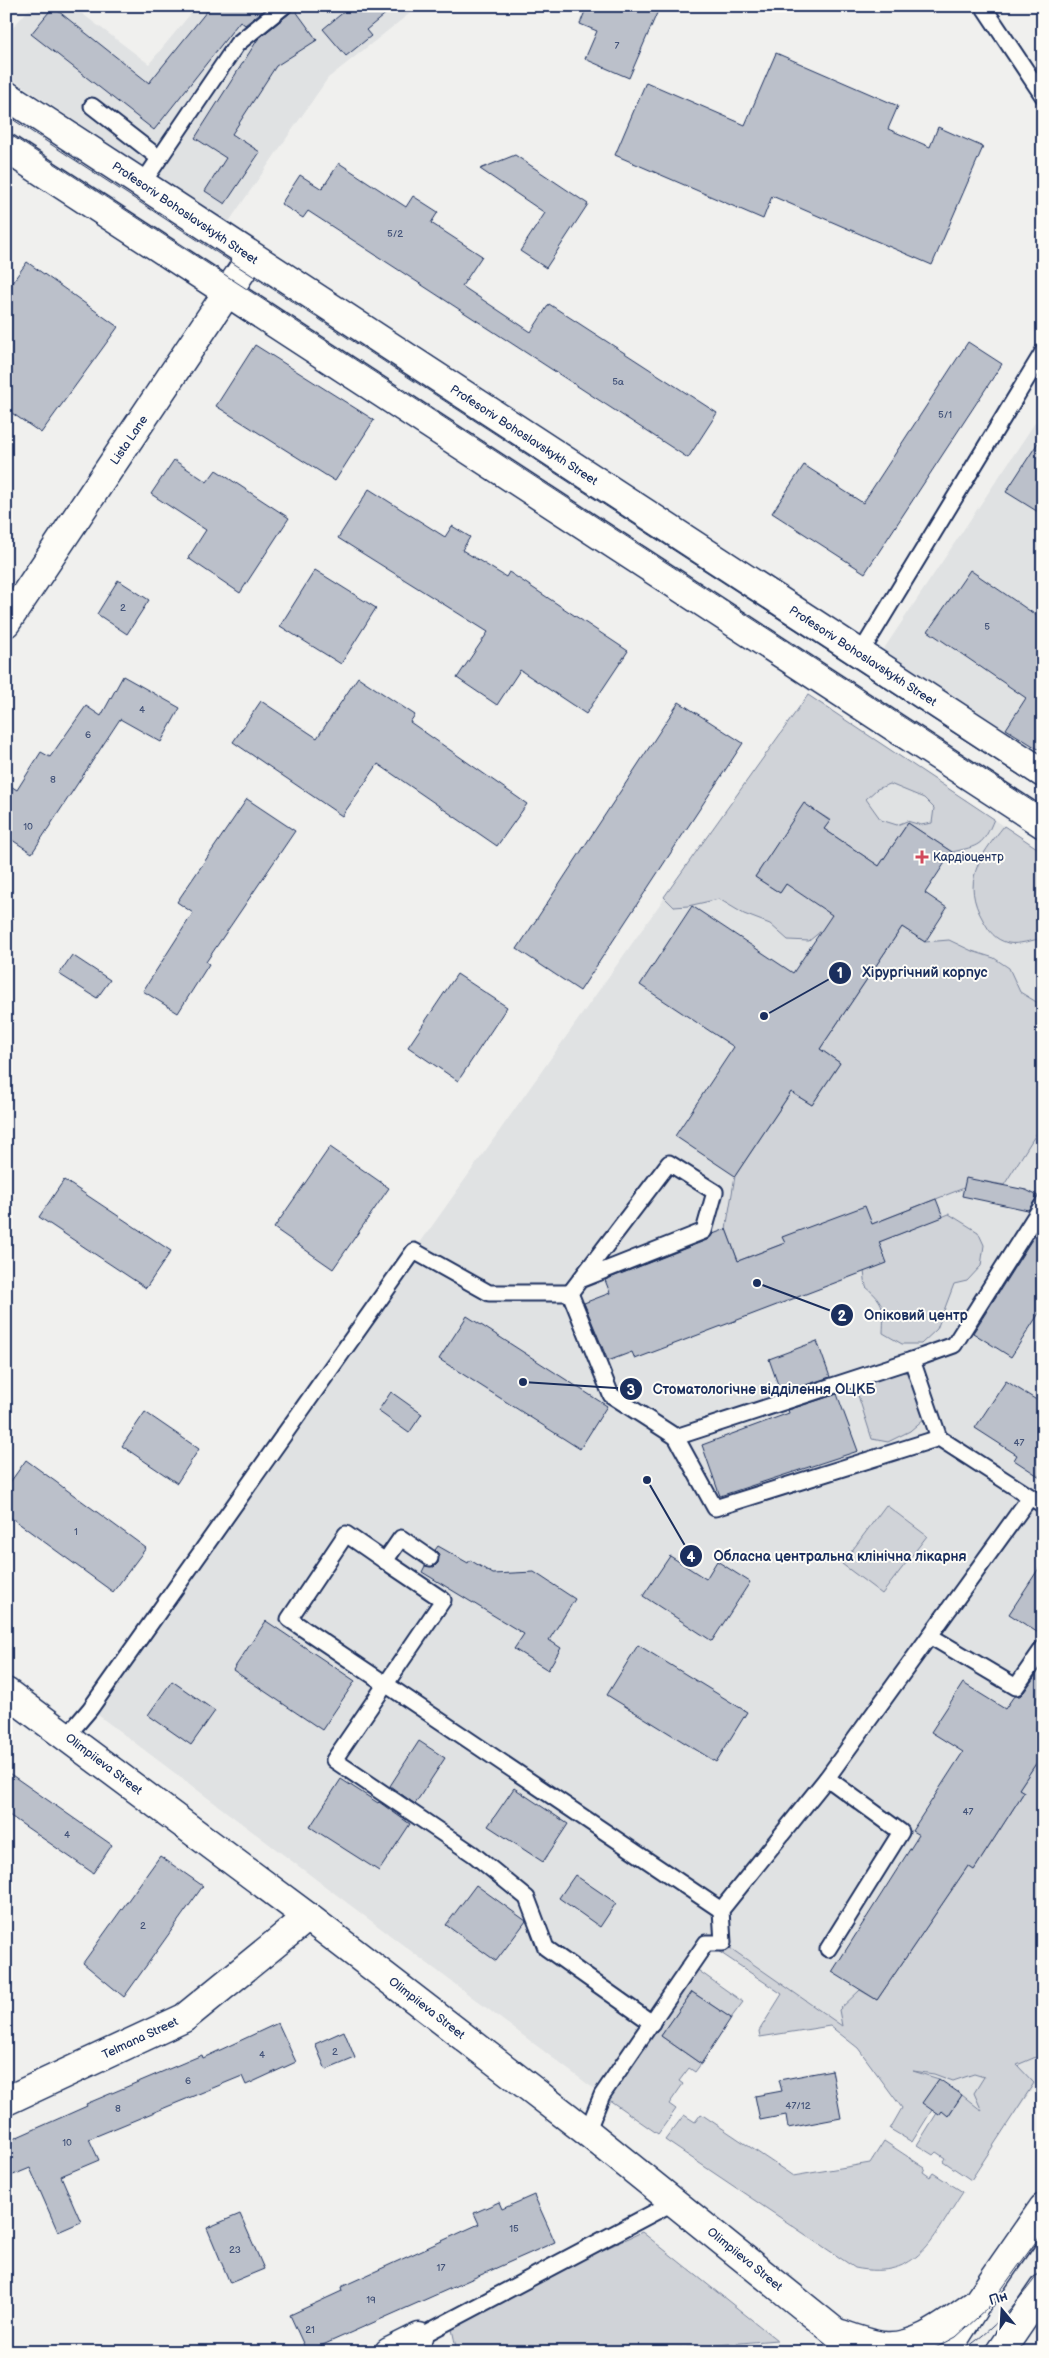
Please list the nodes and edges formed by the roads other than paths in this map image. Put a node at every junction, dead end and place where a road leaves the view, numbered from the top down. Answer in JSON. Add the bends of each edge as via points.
{"nodes":[{"id":1,"x":284,"y":6,"type":"edge"},
{"id":2,"x":983,"y":6,"type":"edge"},
{"id":3,"x":6,"y":95,"type":"edge"},
{"id":4,"x":1043,"y":96,"type":"edge"},
{"id":5,"x":92,"y":106,"type":"dead end"},
{"id":6,"x":6,"y":148,"type":"edge"},
{"id":7,"x":159,"y":158,"type":"junction"},
{"id":8,"x":142,"y":184,"type":"junction"},
{"id":9,"x":251,"y":257,"type":"junction"},
{"id":10,"x":226,"y":294,"type":"junction"},
{"id":11,"x":1043,"y":352,"type":"edge"},
{"id":12,"x":6,"y":623,"type":"edge"},
{"id":13,"x":860,"y":654,"type":"junction"},
{"id":14,"x":1043,"y":774,"type":"edge"},
{"id":15,"x":1043,"y":824,"type":"edge"},
{"id":16,"x":1043,"y":1204,"type":"edge"},
{"id":17,"x":580,"y":1280,"type":"junction"},
{"id":18,"x":570,"y":1293,"type":"junction"},
{"id":19,"x":912,"y":1360,"type":"junction"},
{"id":20,"x":676,"y":1437,"type":"junction"},
{"id":21,"x":939,"y":1438,"type":"junction"},
{"id":22,"x":1036,"y":1501,"type":"edge"},
{"id":23,"x":430,"y":1558,"type":"dead end"},
{"id":24,"x":386,"y":1561,"type":"junction"},
{"id":25,"x":930,"y":1636,"type":"junction"},
{"id":26,"x":1043,"y":1648,"type":"edge"},
{"id":27,"x":386,"y":1684,"type":"junction"},
{"id":28,"x":6,"y":1692,"type":"edge"},
{"id":29,"x":67,"y":1736,"type":"junction"},
{"id":30,"x":827,"y":1778,"type":"junction"},
{"id":31,"x":721,"y":1910,"type":"junction"},
{"id":32,"x":308,"y":1917,"type":"junction"},
{"id":33,"x":828,"y":1949,"type":"dead end"},
{"id":34,"x":652,"y":2023,"type":"junction"},
{"id":35,"x":11,"y":2093,"type":"edge"},
{"id":36,"x":588,"y":2132,"type":"junction"},
{"id":37,"x":674,"y":2202,"type":"junction"},
{"id":38,"x":1043,"y":2208,"type":"edge"},
{"id":39,"x":1038,"y":2295,"type":"edge"},
{"id":40,"x":977,"y":2303,"type":"junction"},
{"id":41,"x":419,"y":2337,"type":"joint"},
{"id":42,"x":846,"y":2343,"type":"edge"},
{"id":43,"x":389,"y":2352,"type":"edge"},
{"id":44,"x":860,"y":2352,"type":"edge"},
{"id":45,"x":946,"y":2352,"type":"edge"},
{"id":46,"x":990,"y":2352,"type":"edge"},
{"id":47,"x":1000,"y":2352,"type":"edge"}],
"edges":[{"from":1,"to":7,"type":"lane","via":[[237,44]]},
{"from":2,"to":4,"type":"lane"},
{"from":3,"to":8,"type":"street","name":"Profesoriv Bohoslavskykh Street"},
{"from":5,"to":7,"type":"lane"},
{"from":6,"to":10,"type":"street"},
{"from":7,"to":8,"type":"lane"},
{"from":8,"to":9,"type":"street","name":"Profesoriv Bohoslavskykh Street"},
{"from":9,"to":10,"type":"street","name":"Lista Lane"},
{"from":9,"to":13,"type":"street","name":"Profesoriv Bohoslavskykh Street"},
{"from":10,"to":12,"type":"street","name":"Lista Lane"},
{"from":10,"to":15,"type":"street"},
{"from":11,"to":13,"type":"lane"},
{"from":13,"to":14,"type":"street","name":"Profesoriv Bohoslavskykh Street"},
{"from":16,"to":19,"type":"lane","via":[[954,1345]]},
{"from":17,"to":17,"type":"lane","via":[[669,1163],[715,1192],[704,1231]]},
{"from":17,"to":18,"type":"lane"},
{"from":18,"to":20,"type":"lane","via":[[611,1395]]},
{"from":18,"to":29,"type":"lane","via":[[489,1293],[414,1251],[90,1709]]},
{"from":19,"to":20,"type":"lane"},
{"from":19,"to":21,"type":"lane"},
{"from":20,"to":21,"type":"lane","via":[[715,1508]]},
{"from":21,"to":22,"type":"lane"},
{"from":22,"to":25,"type":"lane"},
{"from":23,"to":24,"type":"lane","via":[[401,1538]]},
{"from":24,"to":27,"type":"lane","via":[[443,1600]]},
{"from":24,"to":27,"type":"lane","via":[[346,1534],[288,1619]]},
{"from":25,"to":26,"type":"lane","via":[[1016,1687]]},
{"from":25,"to":30,"type":"lane"},
{"from":27,"to":31,"type":"lane"},
{"from":27,"to":34,"type":"lane","via":[[334,1760],[473,1854],[527,1898],[546,1948]]},
{"from":28,"to":29,"type":"street","name":"Olimpiieva Street"},
{"from":29,"to":32,"type":"street","name":"Olimpiieva Street"},
{"from":30,"to":31,"type":"lane"},
{"from":30,"to":33,"type":"lane","via":[[901,1832]]},
{"from":31,"to":34,"type":"lane","via":[[723,1943],[706,1943]]},
{"from":32,"to":35,"type":"street","name":"Telmana Street","via":[[184,2018]]},
{"from":32,"to":36,"type":"street","name":"Olimpiieva Street"},
{"from":34,"to":36,"type":"lane","via":[[602,2095]]},
{"from":36,"to":37,"type":"street","name":"Olimpiieva Street"},
{"from":37,"to":41,"type":"lane"},
{"from":37,"to":42,"type":"street","name":"Olimpiieva Street"},
{"from":38,"to":40,"type":"street"},
{"from":39,"to":46,"type":"street"},
{"from":39,"to":47,"type":"street"},
{"from":40,"to":42,"type":"street","via":[[948,2323],[904,2344]]},
{"from":40,"to":45,"type":"street"},
{"from":41,"to":43,"type":"street"},
{"from":42,"to":44,"type":"street","name":"Olimpiieva Street"}]}
